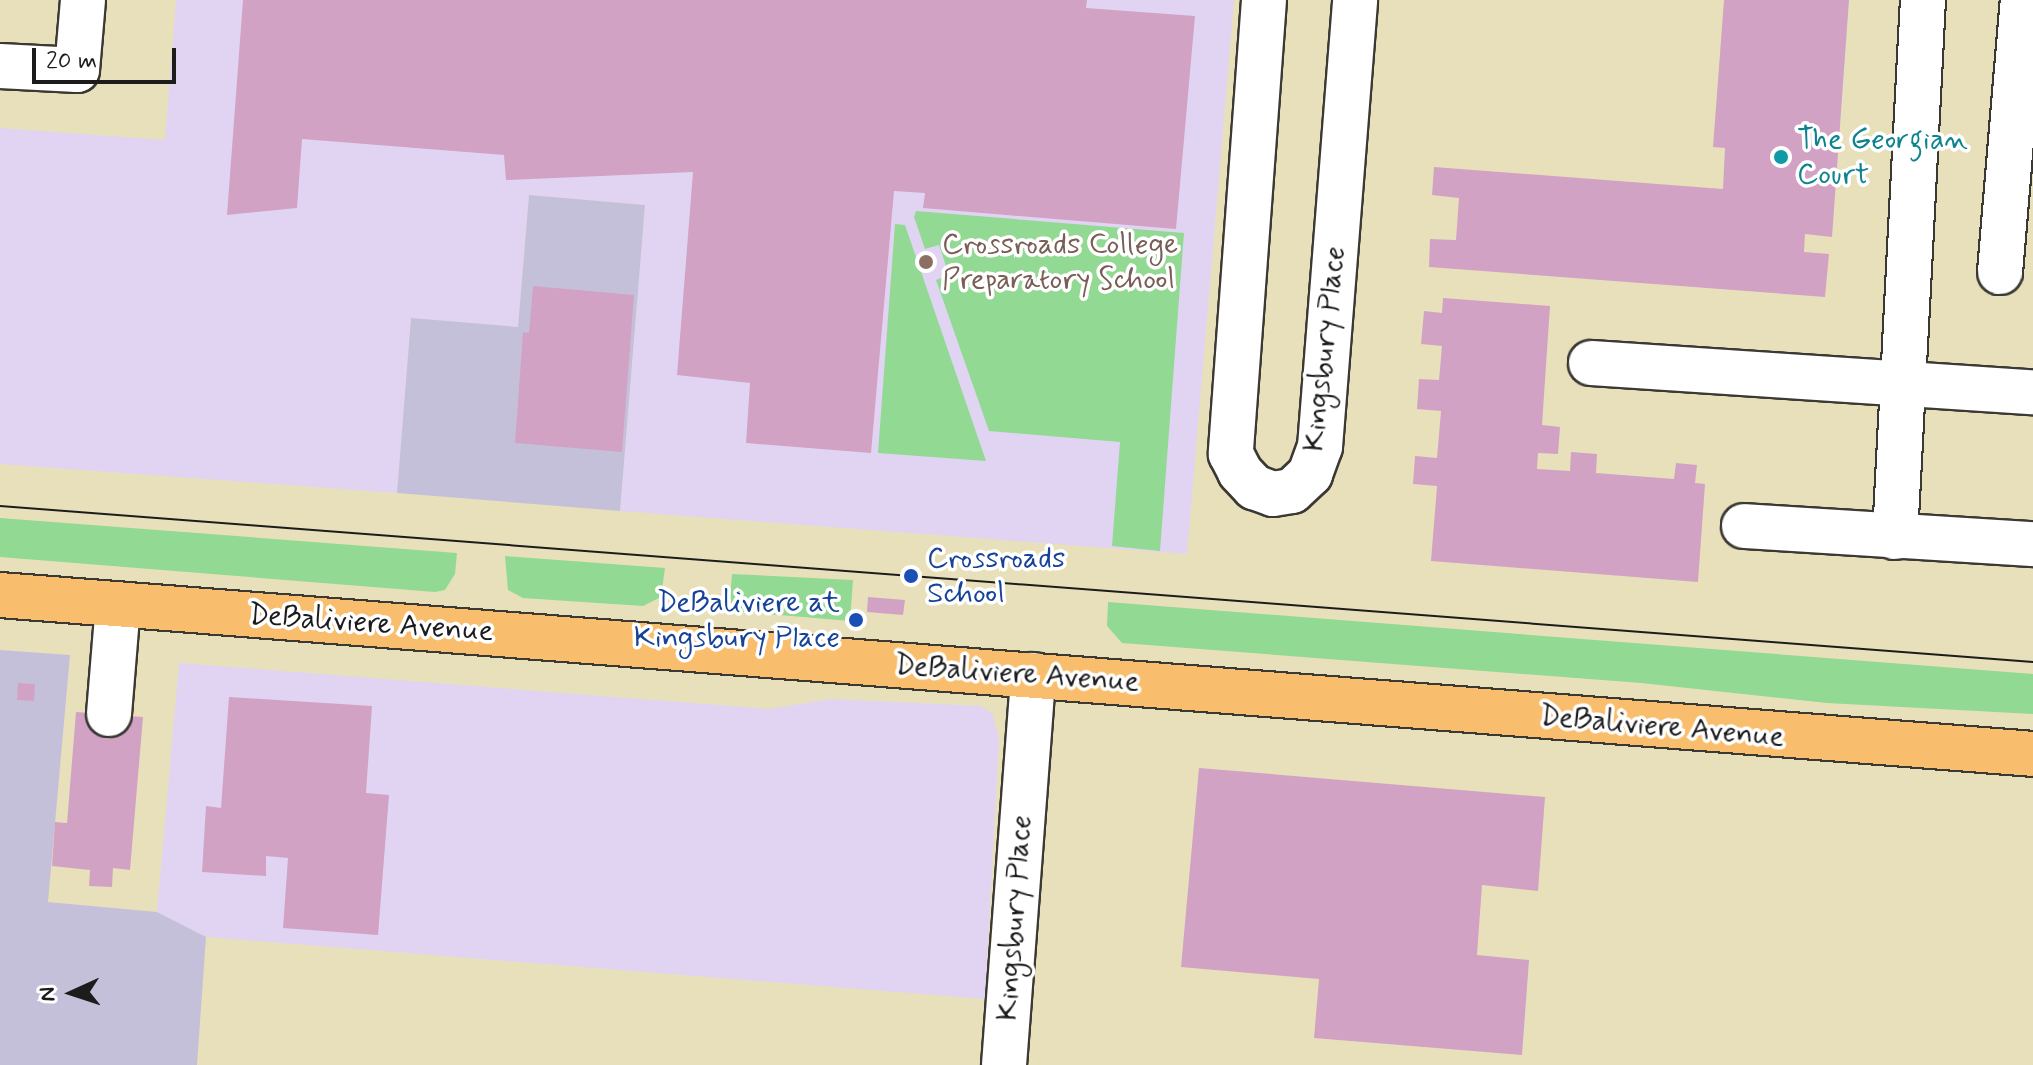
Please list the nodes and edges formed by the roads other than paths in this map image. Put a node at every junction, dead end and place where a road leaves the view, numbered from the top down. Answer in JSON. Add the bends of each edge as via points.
{"nodes":[{"id":1,"x":83,"y":0,"type":"edge"},
{"id":2,"x":1264,"y":0,"type":"edge"},
{"id":3,"x":1355,"y":0,"type":"edge"},
{"id":4,"x":1923,"y":0,"type":"edge"},
{"id":5,"x":2023,"y":0,"type":"edge"},
{"id":6,"x":0,"y":66,"type":"edge"},
{"id":7,"x":2000,"y":272,"type":"dead end"},
{"id":8,"x":1591,"y":363,"type":"dead end"},
{"id":9,"x":1902,"y":383,"type":"junction"},
{"id":10,"x":2033,"y":392,"type":"edge"},
{"id":11,"x":1744,"y":526,"type":"dead end"},
{"id":12,"x":1895,"y":537,"type":"junction"},
{"id":13,"x":2033,"y":544,"type":"edge"},
{"id":14,"x":0,"y":595,"type":"edge"},
{"id":15,"x":118,"y":604,"type":"junction"},
{"id":16,"x":1033,"y":675,"type":"junction"},
{"id":17,"x":109,"y":714,"type":"dead end"},
{"id":18,"x":2033,"y":754,"type":"edge"},
{"id":19,"x":1004,"y":1065,"type":"edge"}],
"edges":[{"from":1,"to":6,"type":"street","via":[[77,70]]},
{"from":2,"to":3,"type":"street","name":"Kingsbury Place","via":[[1231,454],[1254,487],[1273,494],[1292,491],[1310,474],[1320,447]]},
{"from":4,"to":9,"type":"street"},
{"from":5,"to":7,"type":"street"},
{"from":8,"to":9,"type":"street"},
{"from":9,"to":10,"type":"street"},
{"from":9,"to":12,"type":"street"},
{"from":11,"to":12,"type":"street"},
{"from":12,"to":13,"type":"street"},
{"from":14,"to":15,"type":"main road","name":"DeBaliviere Avenue"},
{"from":15,"to":16,"type":"main road","name":"DeBaliviere Avenue"},
{"from":15,"to":17,"type":"street"},
{"from":16,"to":18,"type":"main road","name":"DeBaliviere Avenue"},
{"from":16,"to":19,"type":"street","name":"Kingsbury Place"}]}
